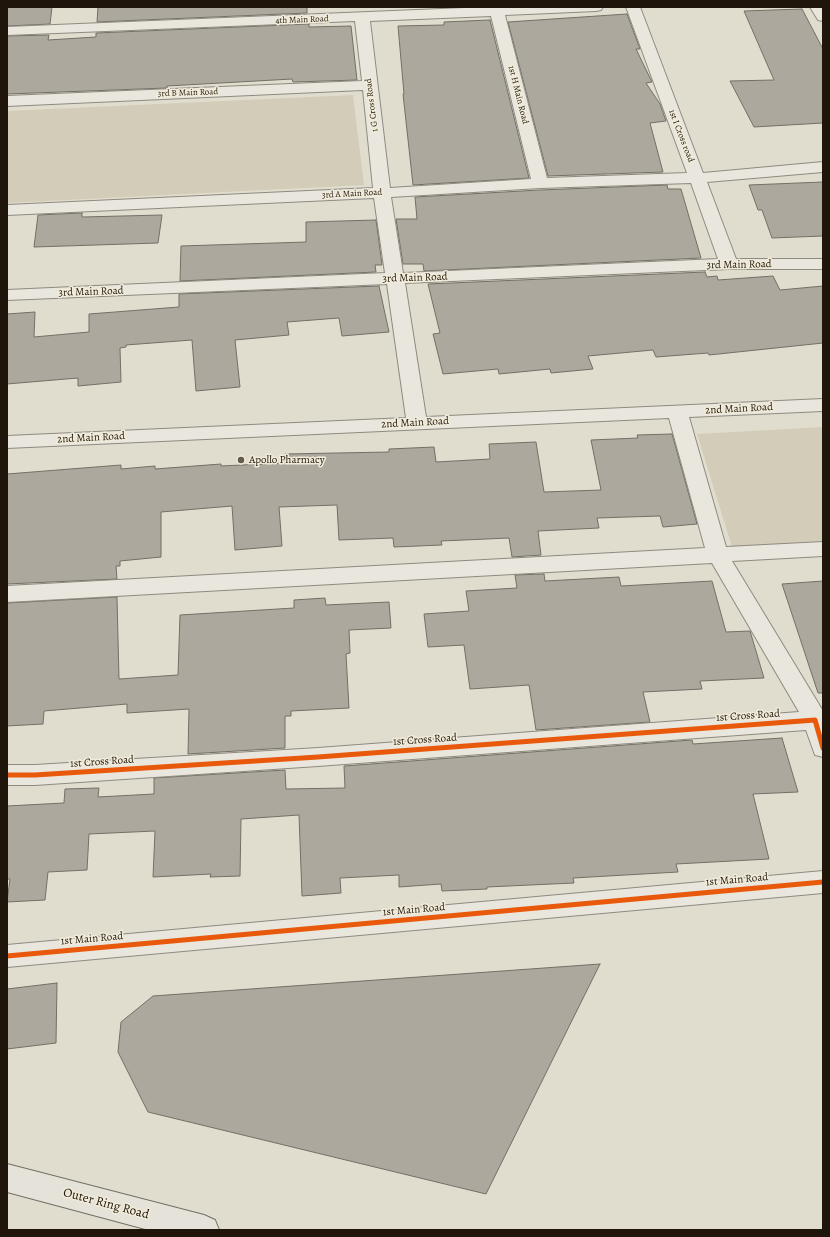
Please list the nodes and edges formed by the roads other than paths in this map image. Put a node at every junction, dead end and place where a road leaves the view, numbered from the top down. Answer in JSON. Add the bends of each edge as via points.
{"nodes":[{"id":1,"x":596,"y":7,"type":"edge"},
{"id":2,"x":633,"y":7,"type":"edge"},
{"id":3,"x":817,"y":7,"type":"edge"},
{"id":4,"x":496,"y":8,"type":"edge"},
{"id":5,"x":823,"y":17,"type":"edge"},
{"id":6,"x":362,"y":18,"type":"junction"},
{"id":7,"x":7,"y":31,"type":"edge"},
{"id":8,"x":370,"y":85,"type":"junction"},
{"id":9,"x":7,"y":101,"type":"edge"},
{"id":10,"x":823,"y":167,"type":"edge"},
{"id":11,"x":697,"y":178,"type":"junction"},
{"id":12,"x":540,"y":183,"type":"junction"},
{"id":13,"x":382,"y":193,"type":"junction"},
{"id":14,"x":7,"y":210,"type":"edge"},
{"id":15,"x":730,"y":264,"type":"junction"},
{"id":16,"x":823,"y":264,"type":"edge"},
{"id":17,"x":395,"y":279,"type":"junction"},
{"id":18,"x":7,"y":296,"type":"edge"},
{"id":19,"x":823,"y":405,"type":"edge"},
{"id":20,"x":677,"y":412,"type":"junction"},
{"id":21,"x":417,"y":423,"type":"junction"},
{"id":22,"x":7,"y":442,"type":"edge"},
{"id":23,"x":823,"y":549,"type":"edge"},
{"id":24,"x":718,"y":555,"type":"junction"},
{"id":25,"x":7,"y":594,"type":"edge"},
{"id":26,"x":819,"y":720,"type":"edge"},
{"id":27,"x":823,"y":748,"type":"edge"},
{"id":28,"x":7,"y":775,"type":"edge"},
{"id":29,"x":823,"y":882,"type":"edge"},
{"id":30,"x":7,"y":956,"type":"edge"},
{"id":31,"x":7,"y":1178,"type":"edge"},
{"id":32,"x":204,"y":1230,"type":"edge"}],
"edges":[{"from":1,"to":4,"type":"street","name":"4th Main Road"},
{"from":2,"to":11,"type":"street","name":"1st I Cross road"},
{"from":3,"to":5,"type":"street"},
{"from":4,"to":6,"type":"street","name":"4th Main Road"},
{"from":4,"to":12,"type":"street","name":"1st H Main Road"},
{"from":6,"to":7,"type":"street","name":"4th Main Road"},
{"from":6,"to":8,"type":"street","name":"1 G Cross Road"},
{"from":8,"to":9,"type":"street","name":"3rd B Main Road"},
{"from":8,"to":13,"type":"street","name":"1 G Cross Road"},
{"from":10,"to":11,"type":"street","name":"3rd A Main Road"},
{"from":11,"to":12,"type":"street","name":"3rd A Main Road"},
{"from":11,"to":15,"type":"street","name":"1st I Cross road"},
{"from":12,"to":13,"type":"street","name":"3rd A Main Road"},
{"from":13,"to":14,"type":"street","name":"3rd A Main Road"},
{"from":13,"to":17,"type":"street","name":"1 G Cross Road"},
{"from":15,"to":16,"type":"street","name":"3rd Main Road"},
{"from":15,"to":17,"type":"street","name":"3rd Main Road"},
{"from":17,"to":18,"type":"street","name":"3rd Main Road"},
{"from":17,"to":21,"type":"street","name":"1 G Cross Road"},
{"from":19,"to":20,"type":"street","name":"2nd Main Road"},
{"from":20,"to":21,"type":"street","name":"2nd Main Road"},
{"from":20,"to":24,"type":"street"},
{"from":21,"to":22,"type":"street","name":"2nd Main Road"},
{"from":23,"to":24,"type":"street"},
{"from":24,"to":25,"type":"street"},
{"from":24,"to":26,"type":"street"},
{"from":26,"to":27,"type":"street"},
{"from":26,"to":28,"type":"street","name":"1st Cross Road","via":[[318,757]]},
{"from":29,"to":30,"type":"street","name":"1st Main Road"},
{"from":31,"to":32,"type":"highway","name":"Outer Ring Road"}]}
